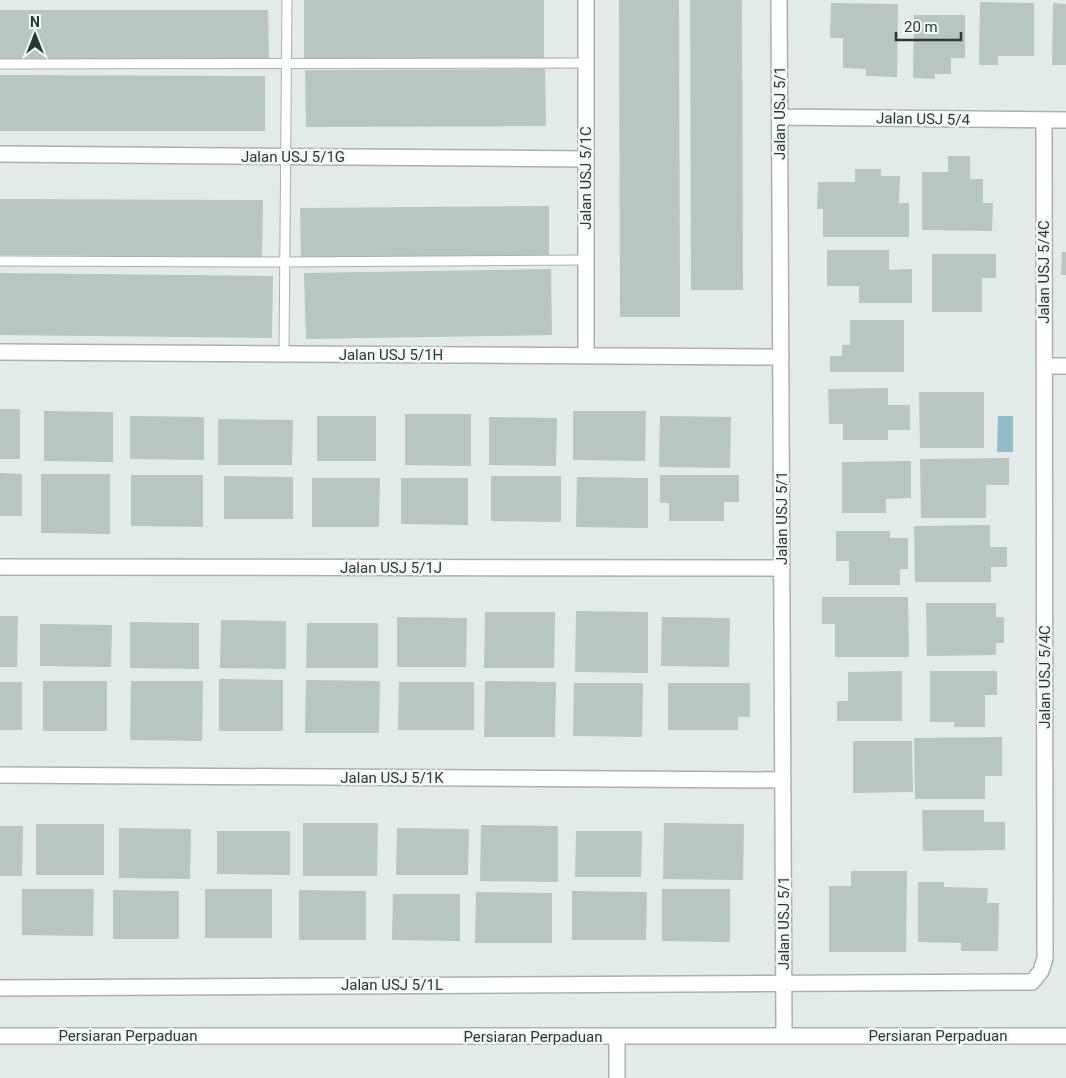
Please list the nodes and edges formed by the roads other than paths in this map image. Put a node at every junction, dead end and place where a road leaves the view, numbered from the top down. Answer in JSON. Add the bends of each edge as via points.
{"nodes":[{"id":1,"x":288,"y":0,"type":"edge"},
{"id":2,"x":586,"y":0,"type":"edge"},
{"id":3,"x":779,"y":0,"type":"edge"},
{"id":4,"x":586,"y":63,"type":"junction"},
{"id":5,"x":0,"y":64,"type":"edge"},
{"id":6,"x":287,"y":65,"type":"junction"},
{"id":7,"x":780,"y":117,"type":"junction"},
{"id":8,"x":1044,"y":120,"type":"junction"},
{"id":9,"x":1066,"y":120,"type":"edge"},
{"id":10,"x":0,"y":154,"type":"edge"},
{"id":11,"x":286,"y":157,"type":"junction"},
{"id":12,"x":586,"y":159,"type":"junction"},
{"id":13,"x":586,"y":260,"type":"junction"},
{"id":14,"x":0,"y":261,"type":"edge"},
{"id":15,"x":285,"y":262,"type":"junction"},
{"id":16,"x":0,"y":352,"type":"edge"},
{"id":17,"x":284,"y":354,"type":"junction"},
{"id":18,"x":586,"y":356,"type":"junction"},
{"id":19,"x":781,"y":358,"type":"junction"},
{"id":20,"x":1044,"y":366,"type":"junction"},
{"id":21,"x":1066,"y":366,"type":"edge"},
{"id":22,"x":0,"y":566,"type":"edge"},
{"id":23,"x":782,"y":568,"type":"junction"},
{"id":24,"x":0,"y":775,"type":"edge"},
{"id":25,"x":783,"y":780,"type":"junction"},
{"id":26,"x":784,"y":982,"type":"junction"},
{"id":27,"x":0,"y":988,"type":"edge"},
{"id":28,"x":784,"y":1035,"type":"junction"},
{"id":29,"x":0,"y":1036,"type":"edge"},
{"id":30,"x":1066,"y":1036,"type":"edge"},
{"id":31,"x":617,"y":1037,"type":"junction"},
{"id":32,"x":617,"y":1078,"type":"edge"}],
"edges":[{"from":1,"to":6,"type":"lane"},
{"from":2,"to":4,"type":"street","name":"Jalan USJ 5/1C"},
{"from":3,"to":7,"type":"street","name":"Jalan USJ 5/1"},
{"from":4,"to":6,"type":"lane"},
{"from":4,"to":12,"type":"street","name":"Jalan USJ 5/1C"},
{"from":5,"to":6,"type":"lane"},
{"from":6,"to":11,"type":"lane"},
{"from":7,"to":8,"type":"street","name":"Jalan USJ 5/4"},
{"from":7,"to":19,"type":"street","name":"Jalan USJ 5/1"},
{"from":8,"to":9,"type":"street","name":"Jalan USJ 5/4"},
{"from":8,"to":20,"type":"street","name":"Jalan USJ 5/4C"},
{"from":10,"to":11,"type":"street","name":"Jalan USJ 5/1G"},
{"from":11,"to":12,"type":"street","name":"Jalan USJ 5/1G"},
{"from":11,"to":15,"type":"lane"},
{"from":12,"to":13,"type":"street","name":"Jalan USJ 5/1C"},
{"from":13,"to":15,"type":"lane"},
{"from":13,"to":18,"type":"street","name":"Jalan USJ 5/1C"},
{"from":14,"to":15,"type":"lane"},
{"from":15,"to":17,"type":"lane"},
{"from":16,"to":17,"type":"street","name":"Jalan USJ 5/1H"},
{"from":17,"to":18,"type":"street","name":"Jalan USJ 5/1H"},
{"from":18,"to":19,"type":"street","name":"Jalan USJ 5/1H"},
{"from":19,"to":23,"type":"street","name":"Jalan USJ 5/1"},
{"from":20,"to":21,"type":"street"},
{"from":20,"to":26,"type":"street","name":"Jalan USJ 5/4C","via":[[1045,958],[1041,971],[1032,982]]},
{"from":22,"to":23,"type":"street","name":"Jalan USJ 5/1J"},
{"from":23,"to":25,"type":"street","name":"Jalan USJ 5/1"},
{"from":24,"to":25,"type":"street","name":"Jalan USJ 5/1K"},
{"from":25,"to":26,"type":"street","name":"Jalan USJ 5/1"},
{"from":26,"to":27,"type":"street","name":"Jalan USJ 5/1L"},
{"from":26,"to":28,"type":"street","name":"Jalan USJ 5/1"},
{"from":28,"to":30,"type":"street","name":"Persiaran Perpaduan"},
{"from":28,"to":31,"type":"street","name":"Persiaran Perpaduan"},
{"from":29,"to":31,"type":"street","name":"Persiaran Perpaduan"},
{"from":31,"to":32,"type":"street"}]}
